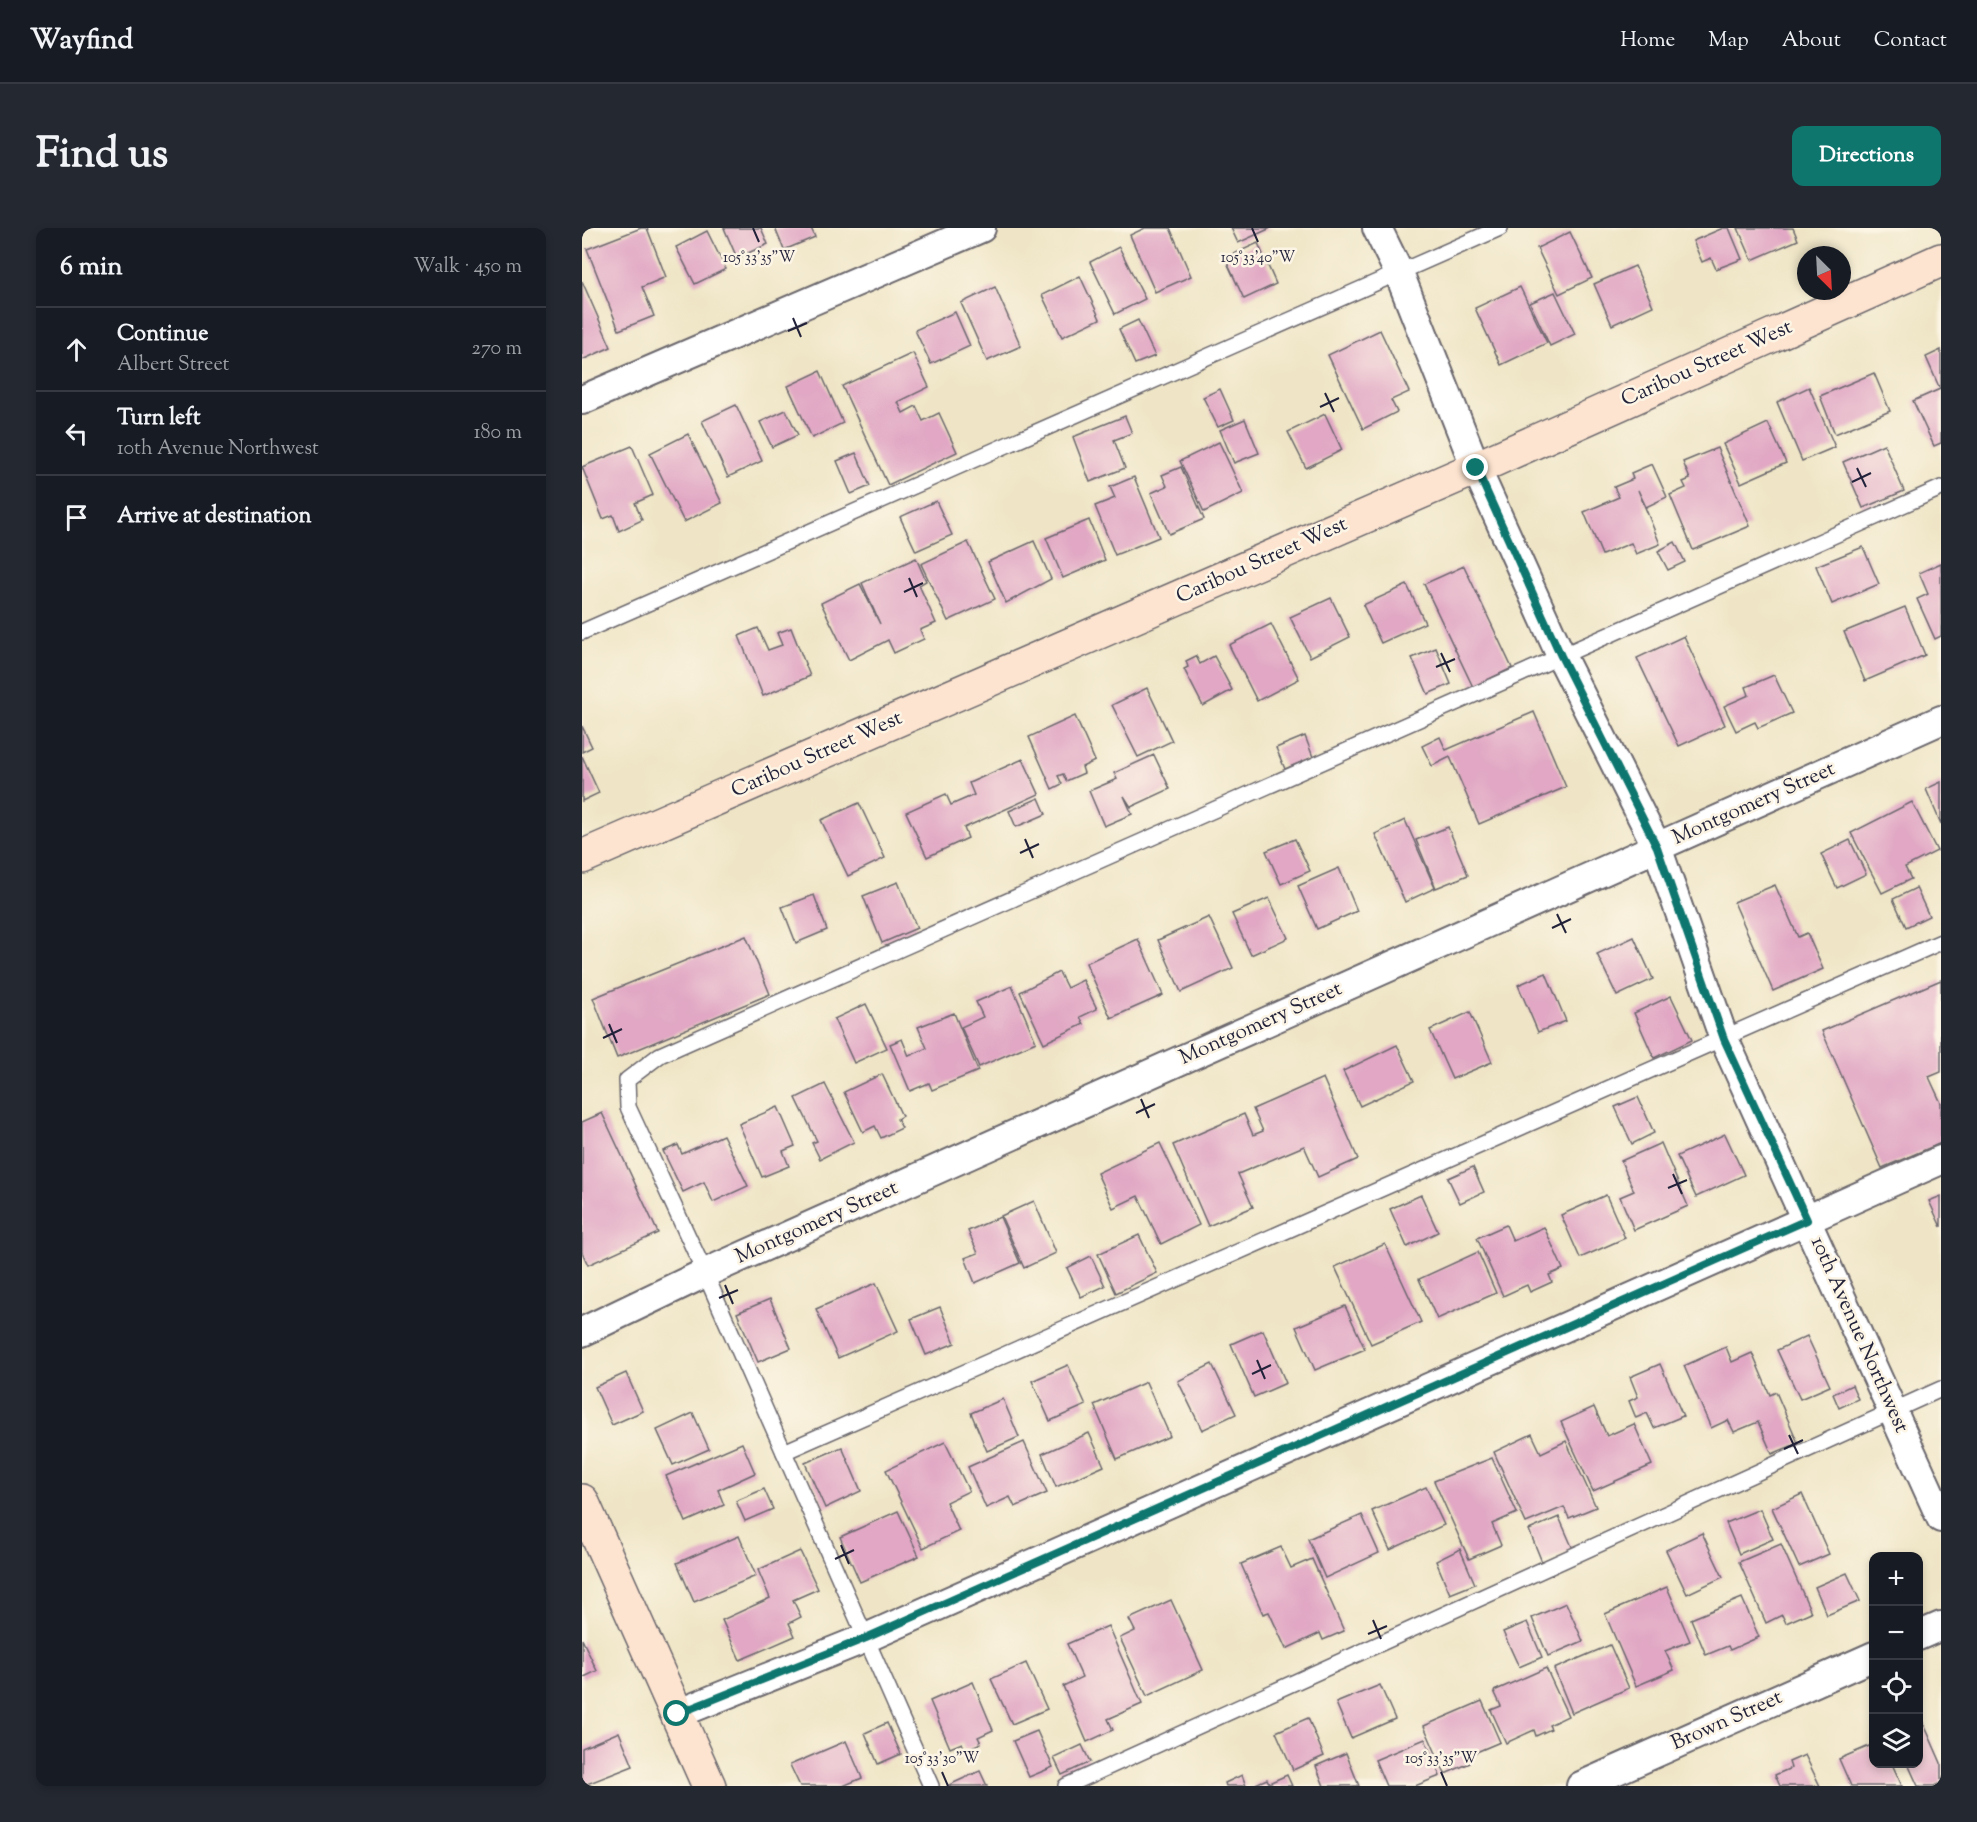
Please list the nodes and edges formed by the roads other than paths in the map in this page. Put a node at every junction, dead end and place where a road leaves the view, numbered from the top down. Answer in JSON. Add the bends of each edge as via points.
{"nodes":[{"id":1,"x":981,"y":228,"type":"edge"},
{"id":2,"x":1377,"y":228,"type":"edge"},
{"id":3,"x":1500,"y":228,"type":"edge"},
{"id":4,"x":1941,"y":260,"type":"edge"},
{"id":5,"x":1399,"y":273,"type":"junction"},
{"id":6,"x":582,"y":400,"type":"edge"},
{"id":7,"x":1476,"y":468,"type":"junction"},
{"id":8,"x":1941,"y":488,"type":"edge"},
{"id":9,"x":582,"y":632,"type":"edge"},
{"id":10,"x":1561,"y":656,"type":"junction"},
{"id":11,"x":1941,"y":720,"type":"edge"},
{"id":12,"x":1657,"y":847,"type":"junction"},
{"id":13,"x":582,"y":857,"type":"edge"},
{"id":14,"x":1941,"y":942,"type":"edge"},
{"id":15,"x":1724,"y":1039,"type":"junction"},
{"id":16,"x":1941,"y":1160,"type":"edge"},
{"id":17,"x":1807,"y":1220,"type":"junction"},
{"id":18,"x":705,"y":1273,"type":"junction"},
{"id":19,"x":582,"y":1332,"type":"edge"},
{"id":20,"x":1941,"y":1389,"type":"edge"},
{"id":21,"x":1893,"y":1410,"type":"junction"},
{"id":22,"x":784,"y":1452,"type":"junction"},
{"id":23,"x":582,"y":1501,"type":"edge"},
{"id":24,"x":1941,"y":1518,"type":"edge"},
{"id":25,"x":1941,"y":1626,"type":"edge"},
{"id":26,"x":1923,"y":1634,"type":"edge"},
{"id":27,"x":866,"y":1638,"type":"junction"},
{"id":28,"x":1869,"y":1658,"type":"edge"},
{"id":29,"x":677,"y":1714,"type":"junction"},
{"id":30,"x":709,"y":1786,"type":"edge"},
{"id":31,"x":931,"y":1786,"type":"edge"},
{"id":32,"x":1066,"y":1786,"type":"edge"},
{"id":33,"x":1581,"y":1786,"type":"edge"}],
"edges":[{"from":1,"to":6,"type":"street"},
{"from":2,"to":5,"type":"street","name":"10th Avenue Northwest"},
{"from":3,"to":5,"type":"lane"},
{"from":4,"to":7,"type":"street","name":"Caribou Street West"},
{"from":5,"to":7,"type":"street","name":"10th Avenue Northwest"},
{"from":5,"to":9,"type":"lane"},
{"from":7,"to":10,"type":"street","name":"10th Avenue Northwest"},
{"from":7,"to":13,"type":"street","name":"Caribou Street West"},
{"from":8,"to":10,"type":"lane"},
{"from":10,"to":12,"type":"street","name":"10th Avenue Northwest"},
{"from":10,"to":18,"type":"lane","via":[[660,1055],[627,1080],[628,1107]]},
{"from":11,"to":12,"type":"street","name":"Montgomery Street"},
{"from":12,"to":15,"type":"street","name":"10th Avenue Northwest"},
{"from":12,"to":18,"type":"street","name":"Montgomery Street"},
{"from":14,"to":15,"type":"lane"},
{"from":15,"to":17,"type":"street","name":"10th Avenue Northwest"},
{"from":15,"to":22,"type":"lane"},
{"from":16,"to":17,"type":"street"},
{"from":17,"to":21,"type":"street","name":"10th Avenue Northwest"},
{"from":17,"to":27,"type":"street"},
{"from":18,"to":19,"type":"street","name":"Montgomery Street"},
{"from":18,"to":22,"type":"lane"},
{"from":20,"to":21,"type":"lane"},
{"from":21,"to":24,"type":"street","name":"10th Avenue Northwest"},
{"from":21,"to":32,"type":"lane"},
{"from":22,"to":27,"type":"lane"},
{"from":23,"to":29,"type":"street"},
{"from":25,"to":26,"type":"street"},
{"from":27,"to":29,"type":"street"},
{"from":27,"to":31,"type":"lane"},
{"from":28,"to":33,"type":"street","name":"Brown Street"},
{"from":29,"to":30,"type":"street"}]}
